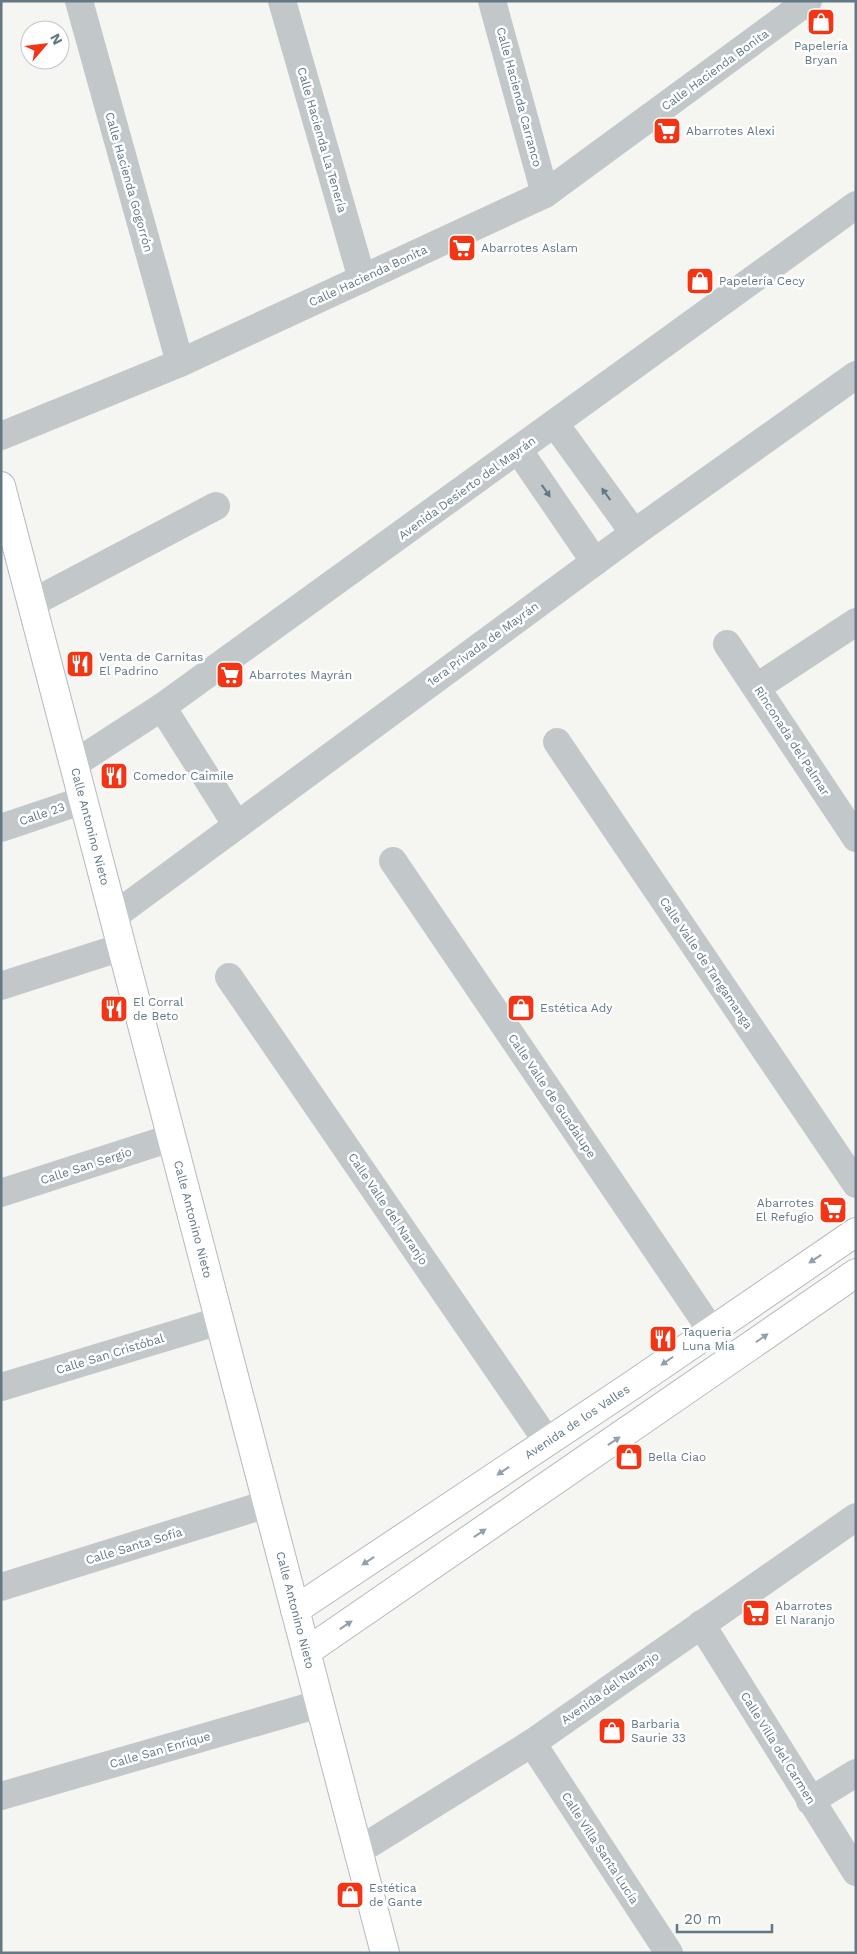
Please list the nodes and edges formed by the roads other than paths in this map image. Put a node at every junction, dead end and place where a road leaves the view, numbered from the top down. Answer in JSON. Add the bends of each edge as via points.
{"nodes":[{"id":1,"x":79,"y":1,"type":"edge"},
{"id":2,"x":282,"y":1,"type":"edge"},
{"id":3,"x":492,"y":1,"type":"edge"},
{"id":4,"x":808,"y":1,"type":"edge"},
{"id":5,"x":545,"y":194,"type":"junction"},
{"id":6,"x":856,"y":206,"type":"edge"},
{"id":7,"x":362,"y":279,"type":"junction"},
{"id":8,"x":180,"y":362,"type":"junction"},
{"id":9,"x":856,"y":376,"type":"edge"},
{"id":10,"x":555,"y":424,"type":"junction"},
{"id":11,"x":1,"y":436,"type":"edge"},
{"id":12,"x":519,"y":451,"type":"junction"},
{"id":13,"x":1,"y":486,"type":"edge"},
{"id":14,"x":216,"y":506,"type":"dead end"},
{"id":15,"x":634,"y":533,"type":"junction"},
{"id":16,"x":595,"y":562,"type":"junction"},
{"id":17,"x":32,"y":603,"type":"junction"},
{"id":18,"x":856,"y":622,"type":"edge"},
{"id":19,"x":727,"y":644,"type":"dead end"},
{"id":20,"x":757,"y":687,"type":"junction"},
{"id":21,"x":162,"y":707,"type":"junction"},
{"id":22,"x":557,"y":742,"type":"dead end"},
{"id":23,"x":74,"y":764,"type":"junction"},
{"id":24,"x":84,"y":800,"type":"junction"},
{"id":25,"x":236,"y":824,"type":"junction"},
{"id":26,"x":1,"y":828,"type":"edge"},
{"id":27,"x":856,"y":838,"type":"edge"},
{"id":28,"x":393,"y":861,"type":"dead end"},
{"id":29,"x":114,"y":916,"type":"junction"},
{"id":30,"x":122,"y":948,"type":"junction"},
{"id":31,"x":229,"y":977,"type":"dead end"},
{"id":32,"x":2,"y":982,"type":"edge"},
{"id":33,"x":172,"y":1138,"type":"junction"},
{"id":34,"x":856,"y":1184,"type":"edge"},
{"id":35,"x":1,"y":1194,"type":"edge"},
{"id":36,"x":856,"y":1232,"type":"edge"},
{"id":37,"x":856,"y":1272,"type":"edge"},
{"id":38,"x":220,"y":1320,"type":"junction"},
{"id":39,"x":711,"y":1330,"type":"junction"},
{"id":40,"x":631,"y":1386,"type":"junction"},
{"id":41,"x":1,"y":1387,"type":"edge"},
{"id":42,"x":652,"y":1415,"type":"junction"},
{"id":43,"x":547,"y":1441,"type":"junction"},
{"id":44,"x":267,"y":1504,"type":"junction"},
{"id":45,"x":856,"y":1517,"type":"edge"},
{"id":46,"x":1,"y":1587,"type":"edge"},
{"id":47,"x":295,"y":1610,"type":"junction"},
{"id":48,"x":701,"y":1624,"type":"junction"},
{"id":49,"x":306,"y":1652,"type":"junction"},
{"id":50,"x":320,"y":1704,"type":"junction"},
{"id":51,"x":532,"y":1743,"type":"junction"},
{"id":52,"x":856,"y":1772,"type":"edge"},
{"id":53,"x":1,"y":1796,"type":"edge"},
{"id":54,"x":810,"y":1801,"type":"junction"},
{"id":55,"x":358,"y":1851,"type":"junction"},
{"id":56,"x":856,"y":1872,"type":"edge"},
{"id":57,"x":384,"y":1953,"type":"edge"},
{"id":58,"x":669,"y":1953,"type":"edge"}],
"edges":[{"from":1,"to":8,"type":"street","name":"Calle Hacienda Gogorrón"},
{"from":2,"to":7,"type":"street","name":"Calle Hacienda La Tenería"},
{"from":3,"to":5,"type":"street","name":"Calle Hacienda Carranco"},
{"from":4,"to":5,"type":"street","name":"Calle Hacienda Bonita"},
{"from":5,"to":7,"type":"street","name":"Calle Hacienda Bonita"},
{"from":6,"to":10,"type":"street","name":"Avenida Desierto del Mayrán"},
{"from":7,"to":8,"type":"street","name":"Calle Hacienda Bonita"},
{"from":8,"to":11,"type":"street","name":"Calle Hacienda Bonita"},
{"from":9,"to":15,"type":"street","name":"1era Privada de Mayrán"},
{"from":10,"to":12,"type":"street","name":"Avenida Desierto del Mayrán"},
{"from":15,"to":10,"type":"street","one_way":true},
{"from":12,"to":16,"type":"street","one_way":true},
{"from":12,"to":21,"type":"street","name":"Avenida Desierto del Mayrán"},
{"from":13,"to":17,"type":"main road","name":"Calle Antonino Nieto"},
{"from":14,"to":17,"type":"street"},
{"from":15,"to":16,"type":"street","name":"1era Privada de Mayrán"},
{"from":16,"to":25,"type":"street","name":"1era Privada de Mayrán"},
{"from":17,"to":23,"type":"main road","name":"Calle Antonino Nieto"},
{"from":18,"to":20,"type":"street"},
{"from":19,"to":20,"type":"street","name":"Rinconada del Palmar"},
{"from":20,"to":27,"type":"street","name":"Rinconada del Palmar"},
{"from":21,"to":23,"type":"street","name":"Avenida Desierto del Mayrán"},
{"from":21,"to":25,"type":"street"},
{"from":22,"to":34,"type":"street","name":"Calle Valle de Tangamanga"},
{"from":23,"to":24,"type":"main road","name":"Calle Antonino Nieto"},
{"from":24,"to":26,"type":"street","name":"Calle 23"},
{"from":24,"to":29,"type":"main road","name":"Calle Antonino Nieto"},
{"from":25,"to":29,"type":"street","name":"1era Privada de Mayrán"},
{"from":28,"to":39,"type":"street","name":"Calle Valle de Guadalupe"},
{"from":29,"to":30,"type":"main road","name":"Calle Antonino Nieto"},
{"from":30,"to":32,"type":"street"},
{"from":30,"to":33,"type":"main road","name":"Calle Antonino Nieto"},
{"from":31,"to":43,"type":"street","name":"Calle Valle del Naranjo"},
{"from":33,"to":35,"type":"street","name":"Calle San Sergio"},
{"from":33,"to":38,"type":"main road","name":"Calle Antonino Nieto"},
{"from":36,"to":39,"type":"main road","name":"Avenida de los Valles","one_way":true},
{"from":42,"to":37,"type":"main road","one_way":true},
{"from":38,"to":41,"type":"street","name":"Calle San Cristóbal"},
{"from":38,"to":44,"type":"main road","name":"Calle Antonino Nieto"},
{"from":39,"to":40,"type":"main road","name":"Avenida de los Valles","one_way":true},
{"from":40,"to":42,"type":"main road"},
{"from":40,"to":43,"type":"main road","name":"Avenida de los Valles"},
{"from":49,"to":42,"type":"main road","one_way":true},
{"from":43,"to":47,"type":"main road","name":"Avenida de los Valles","one_way":true},
{"from":44,"to":46,"type":"street","name":"Calle Santa Sofía"},
{"from":44,"to":47,"type":"main road","name":"Calle Antonino Nieto"},
{"from":45,"to":48,"type":"street","name":"Avenida del Naranjo"},
{"from":47,"to":49,"type":"main road","name":"Calle Antonino Nieto"},
{"from":48,"to":51,"type":"street","name":"Avenida del Naranjo"},
{"from":48,"to":54,"type":"street","name":"Calle Villa del Carmen"},
{"from":49,"to":50,"type":"main road","name":"Calle Antonino Nieto"},
{"from":50,"to":53,"type":"street","name":"Calle San Enrique"},
{"from":50,"to":55,"type":"main road","name":"Calle Antonino Nieto"},
{"from":51,"to":55,"type":"street","name":"Avenida del Naranjo"},
{"from":51,"to":58,"type":"street","name":"Calle Villa Santa Lucía"},
{"from":52,"to":54,"type":"street"},
{"from":54,"to":56,"type":"street","name":"Calle Villa del Carmen"},
{"from":55,"to":57,"type":"main road","name":"Calle Antonino Nieto"}]}
